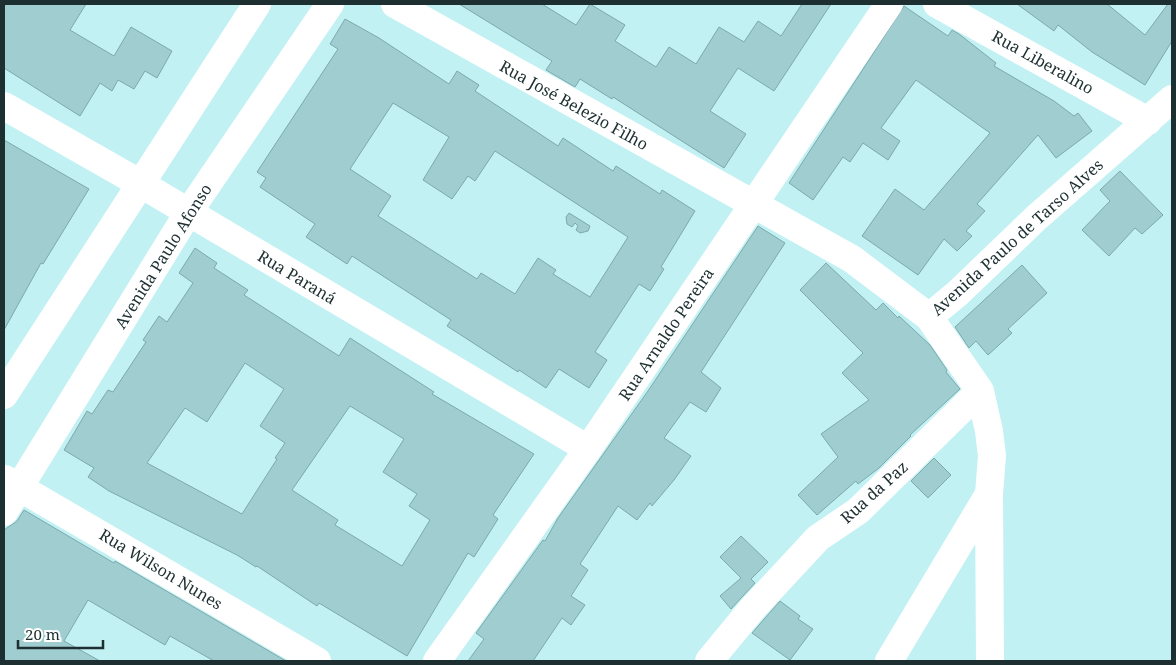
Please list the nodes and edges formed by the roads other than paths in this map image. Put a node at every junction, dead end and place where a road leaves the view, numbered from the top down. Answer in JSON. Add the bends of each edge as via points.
{"nodes":[{"id":1,"x":257,"y":4,"type":"edge"},
{"id":2,"x":330,"y":4,"type":"edge"},
{"id":3,"x":395,"y":4,"type":"edge"},
{"id":4,"x":889,"y":4,"type":"edge"},
{"id":5,"x":937,"y":4,"type":"edge"},
{"id":6,"x":1172,"y":99,"type":"edge"},
{"id":7,"x":4,"y":106,"type":"edge"},
{"id":8,"x":1148,"y":121,"type":"junction"},
{"id":9,"x":141,"y":184,"type":"junction"},
{"id":10,"x":753,"y":205,"type":"junction"},
{"id":11,"x":188,"y":213,"type":"junction"},
{"id":12,"x":929,"y":317,"type":"junction"},
{"id":13,"x":980,"y":390,"type":"junction"},
{"id":14,"x":4,"y":395,"type":"edge"},
{"id":15,"x":588,"y":450,"type":"junction"},
{"id":16,"x":12,"y":482,"type":"edge"},
{"id":17,"x":988,"y":494,"type":"junction"},
{"id":18,"x":4,"y":512,"type":"edge"},
{"id":19,"x":317,"y":661,"type":"edge"},
{"id":20,"x":437,"y":661,"type":"edge"},
{"id":21,"x":710,"y":661,"type":"edge"},
{"id":22,"x":889,"y":661,"type":"edge"},
{"id":23,"x":990,"y":661,"type":"edge"}],
"edges":[{"from":1,"to":9,"type":"street"},
{"from":2,"to":11,"type":"street","name":"Avenida Paulo Afonso"},
{"from":3,"to":10,"type":"street","name":"Rua José Belezio Filho"},
{"from":4,"to":10,"type":"street","name":"Rua Arnaldo Pereira"},
{"from":5,"to":8,"type":"street","name":"Rua Liberalino"},
{"from":6,"to":8,"type":"street","name":"Avenida Paulo de Tarso Alves"},
{"from":7,"to":9,"type":"street","name":"Rua Paraná"},
{"from":8,"to":12,"type":"street","name":"Avenida Paulo de Tarso Alves"},
{"from":9,"to":11,"type":"street","name":"Rua Paraná"},
{"from":9,"to":14,"type":"street"},
{"from":10,"to":12,"type":"street","name":"Avenida Paulo de Tarso Alves","via":[[852,259]]},
{"from":10,"to":15,"type":"street","name":"Rua Arnaldo Pereira"},
{"from":11,"to":15,"type":"street","name":"Rua Paraná"},
{"from":11,"to":16,"type":"street","name":"Avenida Paulo Afonso"},
{"from":12,"to":13,"type":"street"},
{"from":13,"to":17,"type":"street","via":[[992,456]]},
{"from":13,"to":21,"type":"street","name":"Rua da Paz","via":[[858,511],[818,538],[752,609]]},
{"from":15,"to":20,"type":"street","name":"Rua Arnaldo Pereira"},
{"from":16,"to":18,"type":"street","name":"Avenida Paulo Afonso"},
{"from":16,"to":19,"type":"street","name":"Rua Wilson Nunes"},
{"from":17,"to":22,"type":"street"},
{"from":17,"to":23,"type":"street"}]}
